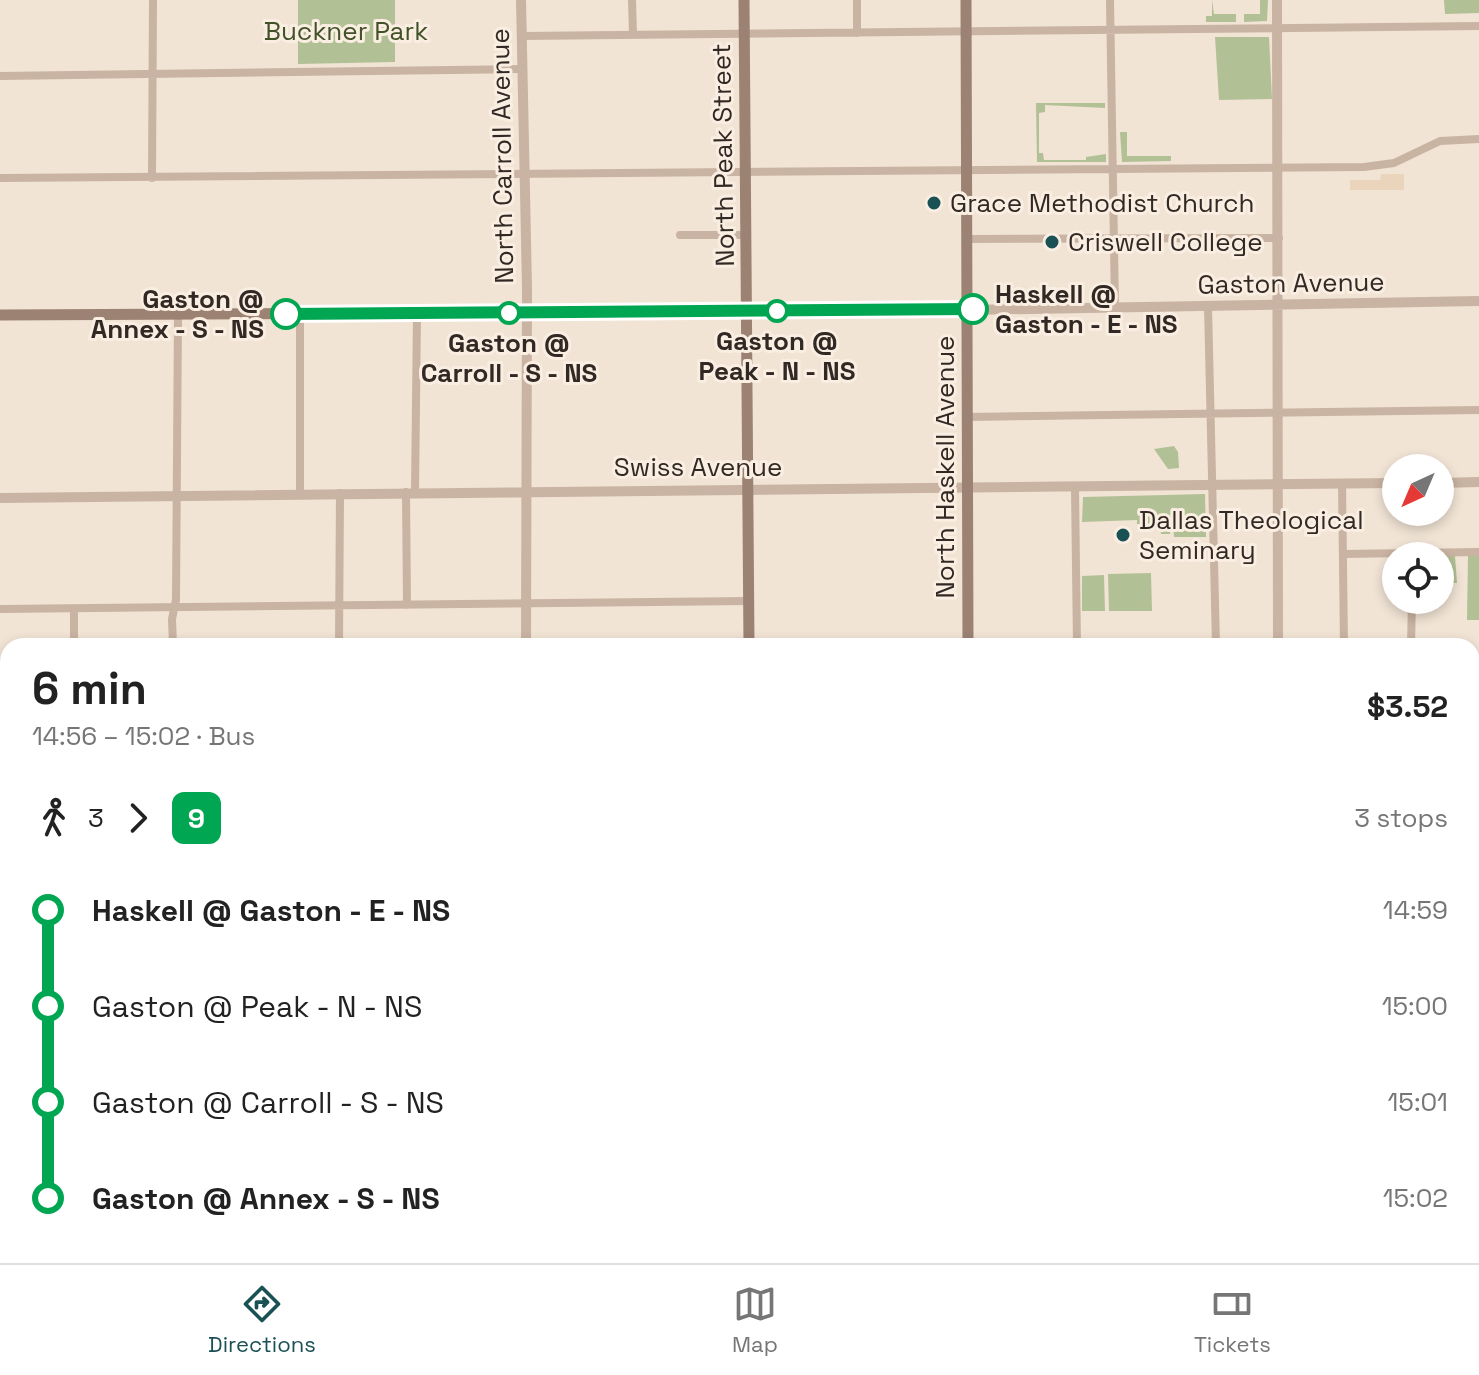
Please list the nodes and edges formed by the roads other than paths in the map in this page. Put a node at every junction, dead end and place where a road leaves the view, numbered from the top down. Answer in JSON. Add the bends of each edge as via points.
{"nodes":[{"id":1,"x":153,"y":0,"type":"edge"},
{"id":2,"x":521,"y":0,"type":"edge"},
{"id":3,"x":632,"y":0,"type":"edge"},
{"id":4,"x":744,"y":0,"type":"edge"},
{"id":5,"x":857,"y":0,"type":"edge"},
{"id":6,"x":966,"y":0,"type":"edge"},
{"id":7,"x":1110,"y":0,"type":"edge"},
{"id":8,"x":1277,"y":0,"type":"edge"},
{"id":9,"x":1479,"y":26,"type":"edge"},
{"id":10,"x":1277,"y":28,"type":"junction"},
{"id":11,"x":1111,"y":31,"type":"junction"},
{"id":12,"x":966,"y":32,"type":"junction"},
{"id":13,"x":857,"y":33,"type":"junction"},
{"id":14,"x":744,"y":34,"type":"junction"},
{"id":15,"x":633,"y":35,"type":"junction"},
{"id":16,"x":522,"y":36,"type":"junction"},
{"id":17,"x":522,"y":69,"type":"junction"},
{"id":18,"x":152,"y":75,"type":"junction"},
{"id":19,"x":0,"y":76,"type":"edge"},
{"id":20,"x":1479,"y":139,"type":"edge"},
{"id":21,"x":1280,"y":167,"type":"junction"},
{"id":22,"x":968,"y":170,"type":"junction"},
{"id":23,"x":1113,"y":171,"type":"junction"},
{"id":24,"x":745,"y":172,"type":"junction"},
{"id":25,"x":524,"y":176,"type":"junction"},
{"id":26,"x":0,"y":178,"type":"edge"},
{"id":27,"x":152,"y":178,"type":"junction"},
{"id":28,"x":680,"y":235,"type":"dead end"},
{"id":29,"x":746,"y":235,"type":"junction"},
{"id":30,"x":1114,"y":238,"type":"junction"},
{"id":31,"x":1279,"y":238,"type":"junction"},
{"id":32,"x":969,"y":239,"type":"junction"},
{"id":33,"x":1479,"y":301,"type":"edge"},
{"id":34,"x":1279,"y":305,"type":"junction"},
{"id":35,"x":1208,"y":306,"type":"junction"},
{"id":36,"x":1115,"y":308,"type":"junction"},
{"id":37,"x":968,"y":310,"type":"junction"},
{"id":38,"x":747,"y":311,"type":"junction"},
{"id":39,"x":527,"y":312,"type":"junction"},
{"id":40,"x":417,"y":313,"type":"junction"},
{"id":41,"x":300,"y":314,"type":"junction"},
{"id":42,"x":0,"y":315,"type":"edge"},
{"id":43,"x":178,"y":315,"type":"junction"},
{"id":44,"x":1479,"y":410,"type":"edge"},
{"id":45,"x":1280,"y":413,"type":"junction"},
{"id":46,"x":1210,"y":414,"type":"junction"},
{"id":47,"x":966,"y":417,"type":"junction"},
{"id":48,"x":1479,"y":482,"type":"edge"},
{"id":49,"x":1342,"y":483,"type":"junction"},
{"id":50,"x":1382,"y":483,"type":"edge"},
{"id":51,"x":1454,"y":483,"type":"edge"},
{"id":52,"x":1279,"y":484,"type":"junction"},
{"id":53,"x":1210,"y":485,"type":"junction"},
{"id":54,"x":1075,"y":488,"type":"junction"},
{"id":55,"x":749,"y":489,"type":"junction"},
{"id":56,"x":966,"y":489,"type":"junction"},
{"id":57,"x":525,"y":491,"type":"junction"},
{"id":58,"x":411,"y":492,"type":"junction"},
{"id":59,"x":300,"y":493,"type":"junction"},
{"id":60,"x":340,"y":493,"type":"junction"},
{"id":61,"x":177,"y":496,"type":"junction"},
{"id":62,"x":0,"y":498,"type":"edge"},
{"id":63,"x":1479,"y":552,"type":"edge"},
{"id":64,"x":1454,"y":553,"type":"edge"},
{"id":65,"x":1343,"y":554,"type":"junction"},
{"id":66,"x":1382,"y":554,"type":"edge"},
{"id":67,"x":749,"y":601,"type":"junction"},
{"id":68,"x":526,"y":604,"type":"junction"},
{"id":69,"x":339,"y":605,"type":"junction"},
{"id":70,"x":407,"y":605,"type":"junction"},
{"id":71,"x":174,"y":608,"type":"junction"},
{"id":72,"x":0,"y":609,"type":"edge"},
{"id":73,"x":74,"y":609,"type":"junction"},
{"id":74,"x":1412,"y":614,"type":"edge"},
{"id":75,"x":74,"y":638,"type":"edge"},
{"id":76,"x":173,"y":638,"type":"edge"},
{"id":77,"x":339,"y":638,"type":"edge"},
{"id":78,"x":526,"y":638,"type":"edge"},
{"id":79,"x":749,"y":638,"type":"edge"},
{"id":80,"x":968,"y":638,"type":"edge"},
{"id":81,"x":1077,"y":638,"type":"edge"},
{"id":82,"x":1216,"y":638,"type":"edge"},
{"id":83,"x":1278,"y":638,"type":"edge"},
{"id":84,"x":1344,"y":638,"type":"edge"},
{"id":85,"x":1411,"y":638,"type":"edge"}],
"edges":[{"from":1,"to":18,"type":"street"},
{"from":2,"to":16,"type":"street","name":"North Carroll Avenue"},
{"from":3,"to":15,"type":"street"},
{"from":4,"to":14,"type":"main road","name":"North Peak Street"},
{"from":5,"to":13,"type":"street"},
{"from":6,"to":12,"type":"main road","name":"North Haskell Avenue"},
{"from":7,"to":11,"type":"street"},
{"from":8,"to":10,"type":"street"},
{"from":9,"to":10,"type":"street"},
{"from":10,"to":11,"type":"street"},
{"from":10,"to":21,"type":"street"},
{"from":11,"to":12,"type":"street"},
{"from":11,"to":23,"type":"street"},
{"from":12,"to":13,"type":"street"},
{"from":12,"to":22,"type":"main road","name":"North Haskell Avenue"},
{"from":13,"to":14,"type":"street"},
{"from":14,"to":15,"type":"street"},
{"from":14,"to":24,"type":"main road","name":"North Peak Street"},
{"from":15,"to":16,"type":"street"},
{"from":16,"to":17,"type":"street","name":"North Carroll Avenue"},
{"from":17,"to":18,"type":"street"},
{"from":17,"to":25,"type":"street","name":"North Carroll Avenue"},
{"from":18,"to":19,"type":"street"},
{"from":18,"to":27,"type":"street"},
{"from":20,"to":21,"type":"street","via":[[1436,142],[1381,165]]},
{"from":21,"to":23,"type":"street"},
{"from":21,"to":31,"type":"street"},
{"from":22,"to":23,"type":"street"},
{"from":22,"to":24,"type":"street"},
{"from":22,"to":32,"type":"main road","name":"North Haskell Avenue"},
{"from":23,"to":30,"type":"street"},
{"from":24,"to":25,"type":"street"},
{"from":24,"to":29,"type":"main road","name":"North Peak Street"},
{"from":25,"to":27,"type":"street"},
{"from":25,"to":39,"type":"street","name":"North Carroll Avenue"},
{"from":26,"to":27,"type":"street"},
{"from":28,"to":29,"type":"street"},
{"from":29,"to":38,"type":"main road","name":"North Peak Street"},
{"from":30,"to":31,"type":"street"},
{"from":30,"to":32,"type":"street"},
{"from":30,"to":36,"type":"street"},
{"from":31,"to":34,"type":"street"},
{"from":32,"to":37,"type":"main road","name":"North Haskell Avenue"},
{"from":33,"to":34,"type":"street","name":"Gaston Avenue"},
{"from":34,"to":35,"type":"street","name":"Gaston Avenue"},
{"from":34,"to":45,"type":"street"},
{"from":35,"to":36,"type":"street","name":"Gaston Avenue"},
{"from":35,"to":46,"type":"street"},
{"from":36,"to":37,"type":"street","name":"Gaston Avenue"},
{"from":37,"to":38,"type":"main road","name":"Gaston Avenue"},
{"from":37,"to":47,"type":"main road","name":"North Haskell Avenue"},
{"from":38,"to":39,"type":"main road","name":"Gaston Avenue"},
{"from":38,"to":55,"type":"main road","name":"North Peak Street"},
{"from":39,"to":40,"type":"main road","name":"Gaston Avenue"},
{"from":39,"to":57,"type":"street","name":"North Carroll Avenue"},
{"from":40,"to":41,"type":"main road","name":"Gaston Avenue"},
{"from":40,"to":58,"type":"street"},
{"from":41,"to":43,"type":"main road","name":"Gaston Avenue"},
{"from":41,"to":59,"type":"street"},
{"from":42,"to":43,"type":"main road","name":"Gaston Avenue"},
{"from":43,"to":61,"type":"street"},
{"from":44,"to":45,"type":"street"},
{"from":45,"to":46,"type":"street"},
{"from":45,"to":52,"type":"street"},
{"from":46,"to":47,"type":"street"},
{"from":46,"to":53,"type":"street"},
{"from":47,"to":56,"type":"main road","name":"North Haskell Avenue"},
{"from":48,"to":51,"type":"street"},
{"from":49,"to":50,"type":"street","name":"Swiss Avenue"},
{"from":49,"to":52,"type":"street","name":"Swiss Avenue"},
{"from":49,"to":65,"type":"street"},
{"from":52,"to":53,"type":"street","name":"Swiss Avenue"},
{"from":52,"to":83,"type":"street"},
{"from":53,"to":54,"type":"street","name":"Swiss Avenue"},
{"from":53,"to":82,"type":"street"},
{"from":54,"to":56,"type":"street","name":"Swiss Avenue"},
{"from":54,"to":81,"type":"street"},
{"from":55,"to":56,"type":"street","name":"Swiss Avenue"},
{"from":55,"to":57,"type":"street","name":"Swiss Avenue"},
{"from":55,"to":67,"type":"main road","name":"North Peak Street"},
{"from":56,"to":80,"type":"main road","name":"North Haskell Avenue"},
{"from":57,"to":58,"type":"street","name":"Swiss Avenue"},
{"from":57,"to":68,"type":"street","name":"North Carroll Avenue"},
{"from":58,"to":60,"type":"street","name":"Swiss Avenue"},
{"from":58,"to":70,"type":"street"},
{"from":59,"to":60,"type":"street","name":"Swiss Avenue"},
{"from":59,"to":61,"type":"street","name":"Swiss Avenue"},
{"from":60,"to":69,"type":"street"},
{"from":61,"to":62,"type":"street","name":"Swiss Avenue"},
{"from":61,"to":71,"type":"street"},
{"from":63,"to":64,"type":"street"},
{"from":65,"to":66,"type":"street"},
{"from":65,"to":84,"type":"street"},
{"from":67,"to":68,"type":"street"},
{"from":67,"to":79,"type":"main road","name":"North Peak Street"},
{"from":68,"to":70,"type":"street"},
{"from":68,"to":78,"type":"street","name":"North Carroll Avenue"},
{"from":69,"to":70,"type":"street"},
{"from":69,"to":71,"type":"street"},
{"from":69,"to":77,"type":"street"},
{"from":71,"to":73,"type":"street"},
{"from":71,"to":76,"type":"street"},
{"from":72,"to":73,"type":"street"},
{"from":73,"to":75,"type":"street"},
{"from":74,"to":85,"type":"street"}]}
